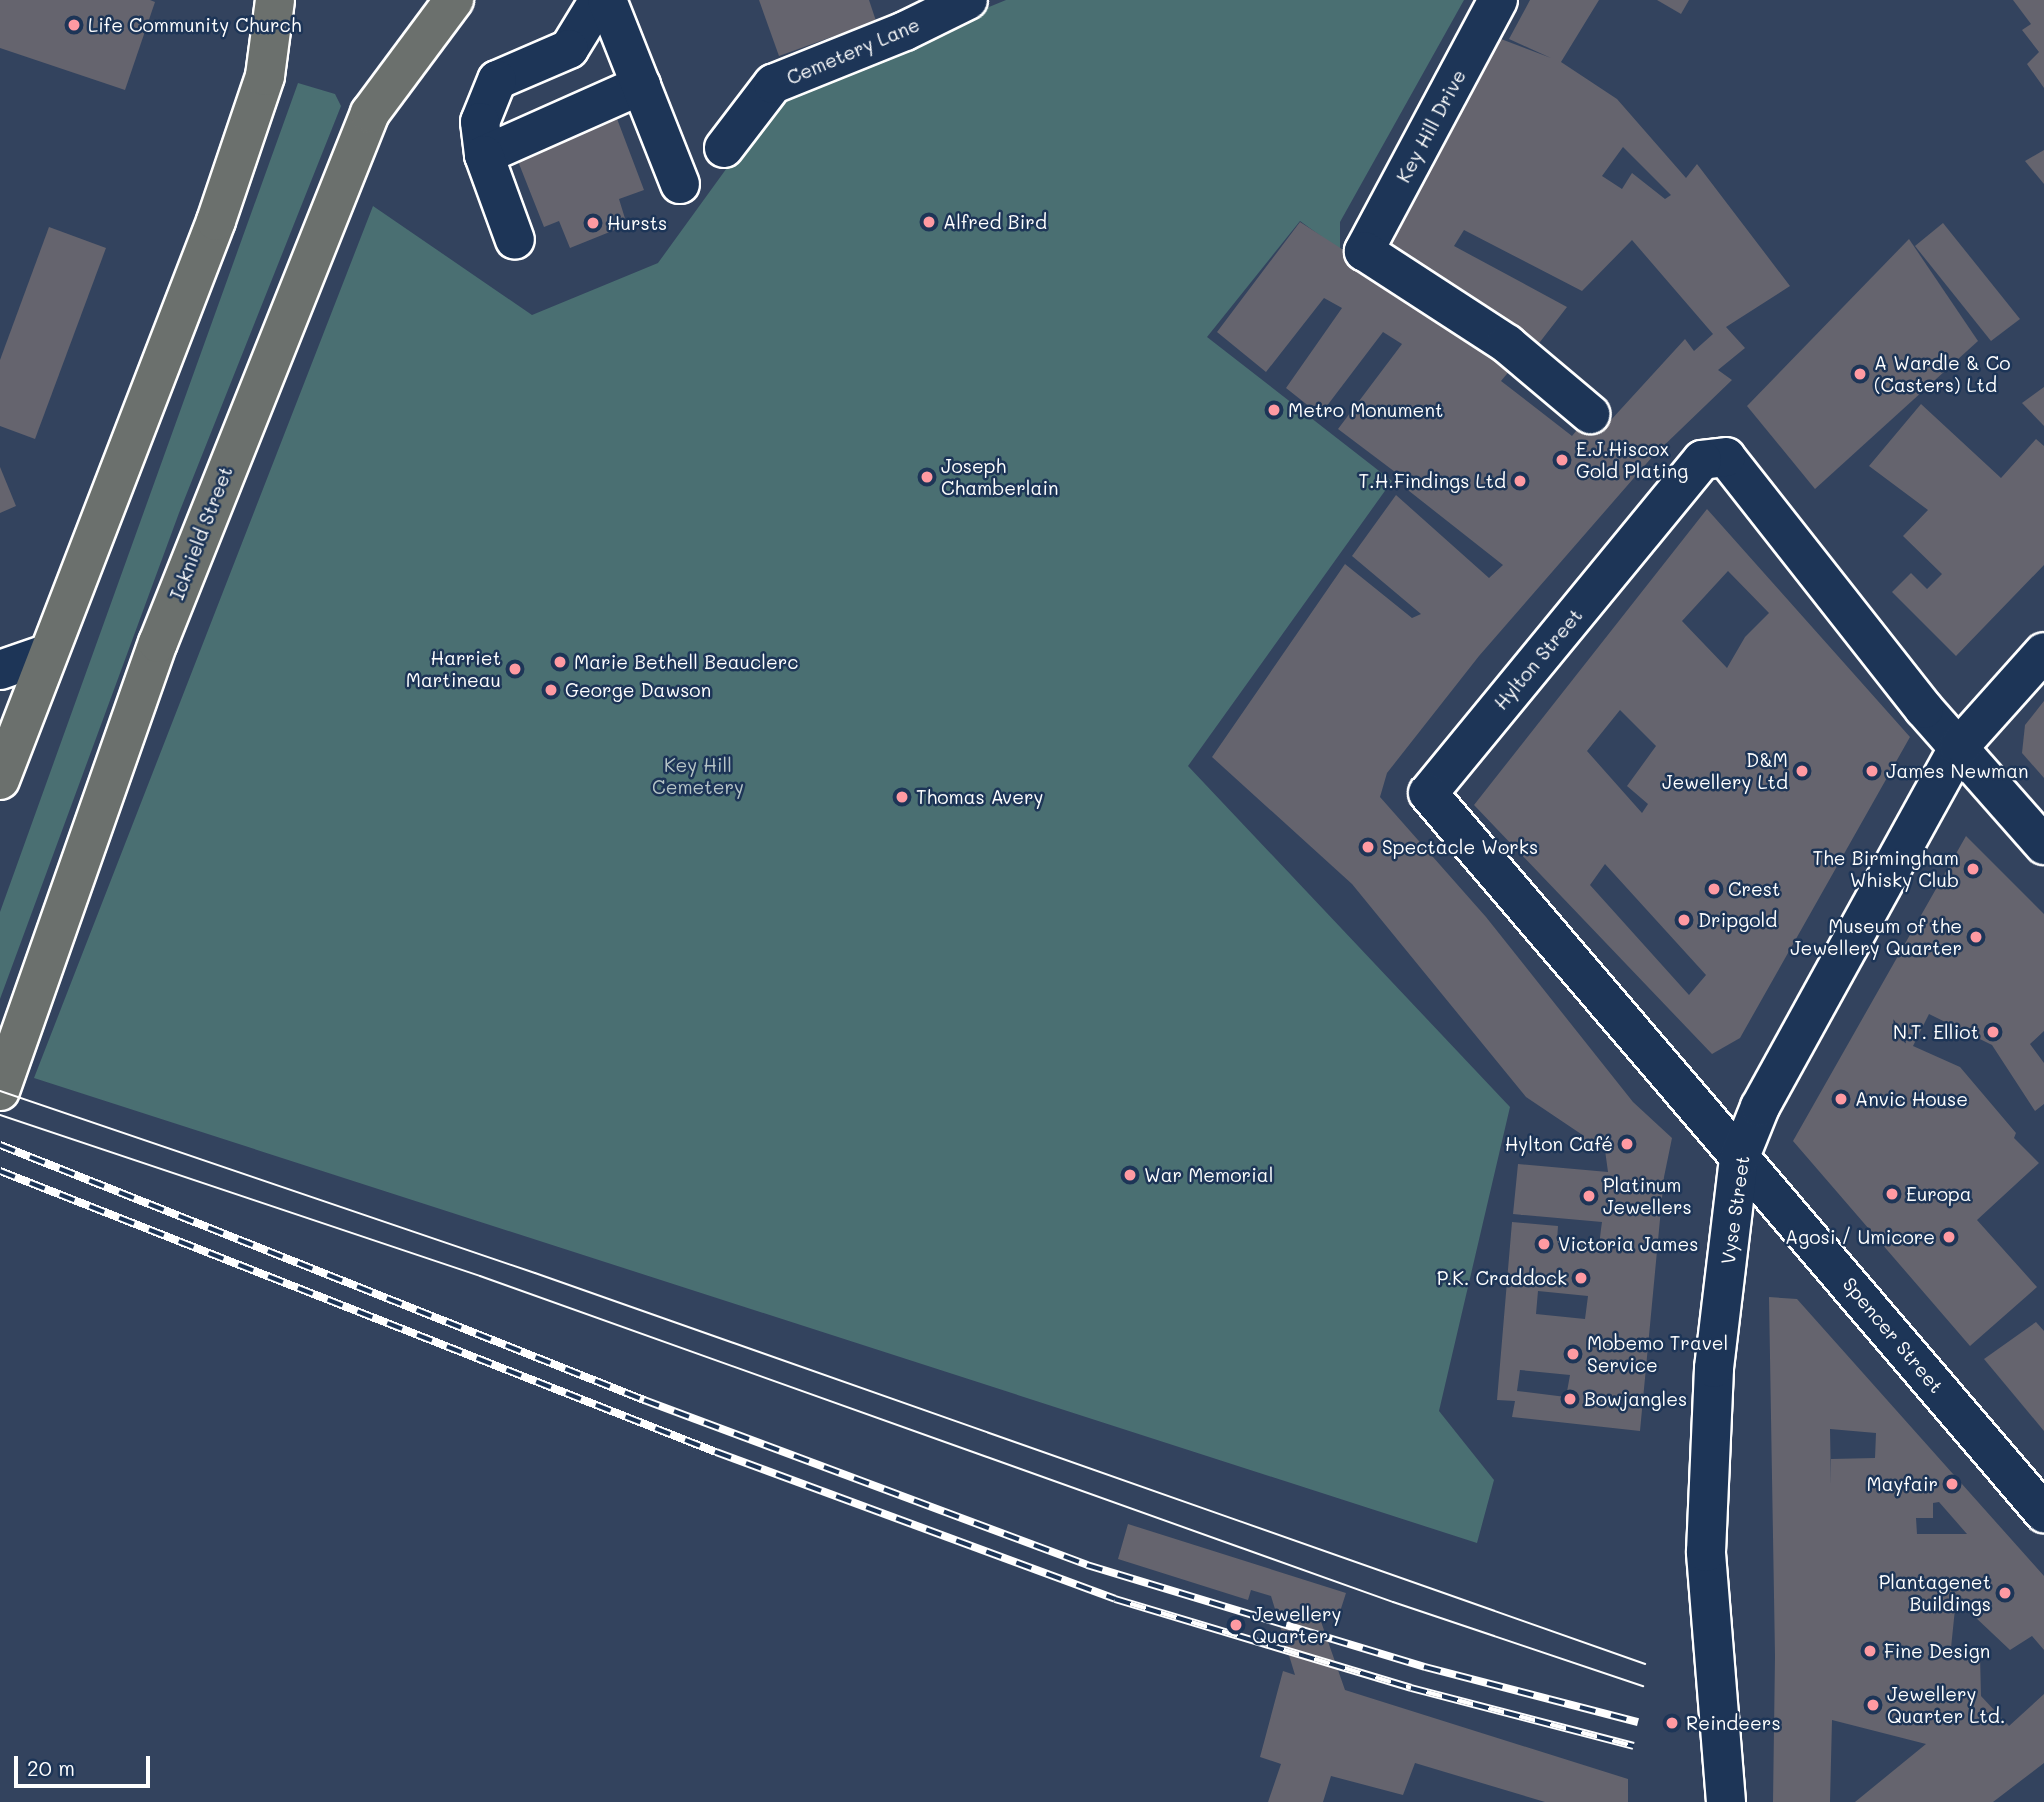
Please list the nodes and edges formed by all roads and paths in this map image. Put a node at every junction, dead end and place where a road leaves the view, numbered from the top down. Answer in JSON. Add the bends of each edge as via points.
{"nodes":[{"id":1,"x":275,"y":0,"type":"edge"},
{"id":2,"x":454,"y":0,"type":"edge"},
{"id":3,"x":599,"y":0,"type":"edge"},
{"id":4,"x":607,"y":0,"type":"edge"},
{"id":5,"x":968,"y":0,"type":"edge"},
{"id":6,"x":1498,"y":0,"type":"edge"},
{"id":7,"x":641,"y":85,"type":"junction"},
{"id":8,"x":724,"y":148,"type":"dead end"},
{"id":9,"x":484,"y":155,"type":"junction"},
{"id":10,"x":680,"y":184,"type":"dead end"},
{"id":11,"x":515,"y":240,"type":"dead end"},
{"id":12,"x":1590,"y":414,"type":"dead end"},
{"id":13,"x":2044,"y":652,"type":"edge"},
{"id":14,"x":46,"y":654,"type":"junction"},
{"id":15,"x":0,"y":670,"type":"edge"},
{"id":16,"x":1959,"y":747,"type":"junction"},
{"id":17,"x":0,"y":780,"type":"edge"},
{"id":18,"x":2044,"y":845,"type":"edge"},
{"id":19,"x":0,"y":1091,"type":"edge"},
{"id":20,"x":1739,"y":1159,"type":"junction"},
{"id":21,"x":2044,"y":1513,"type":"edge"},
{"id":22,"x":1719,"y":1728,"type":"junction"},
{"id":23,"x":1704,"y":1802,"type":"edge"},
{"id":24,"x":1726,"y":1802,"type":"edge"}],
"edges":[{"from":1,"to":14,"type":"highway","via":[[265,76],[216,221]]},
{"from":2,"to":19,"type":"highway","name":"Icknield Street","via":[[365,125],[158,643]]},
{"from":3,"to":9,"type":"street","via":[[569,48],[497,80],[480,122]]},
{"from":4,"to":7,"type":"street"},
{"from":5,"to":8,"type":"street","name":"Cemetery Lane","via":[[905,31],[773,84]]},
{"from":6,"to":12,"type":"street","name":"Key Hill Drive","via":[[1364,251],[1507,344]]},
{"from":7,"to":9,"type":"street"},
{"from":7,"to":10,"type":"street"},
{"from":9,"to":11,"type":"street"},
{"from":13,"to":16,"type":"street","name":"Vyse Street"},
{"from":14,"to":15,"type":"street"},
{"from":14,"to":17,"type":"highway"},
{"from":16,"to":18,"type":"street"},
{"from":16,"to":20,"type":"street","name":"Vyse Street","via":[[1759,1107]]},
{"from":16,"to":20,"type":"street","name":"Hylton Street","via":[[1726,457],[1702,460],[1428,793]]},
{"from":20,"to":21,"type":"street","name":"Spencer Street"},
{"from":20,"to":22,"type":"street","name":"Vyse Street","via":[[1714,1368],[1706,1552]]},
{"from":22,"to":23,"type":"street","name":"Vyse Street"},
{"from":22,"to":24,"type":"street","name":"Vyse Street"}]}
